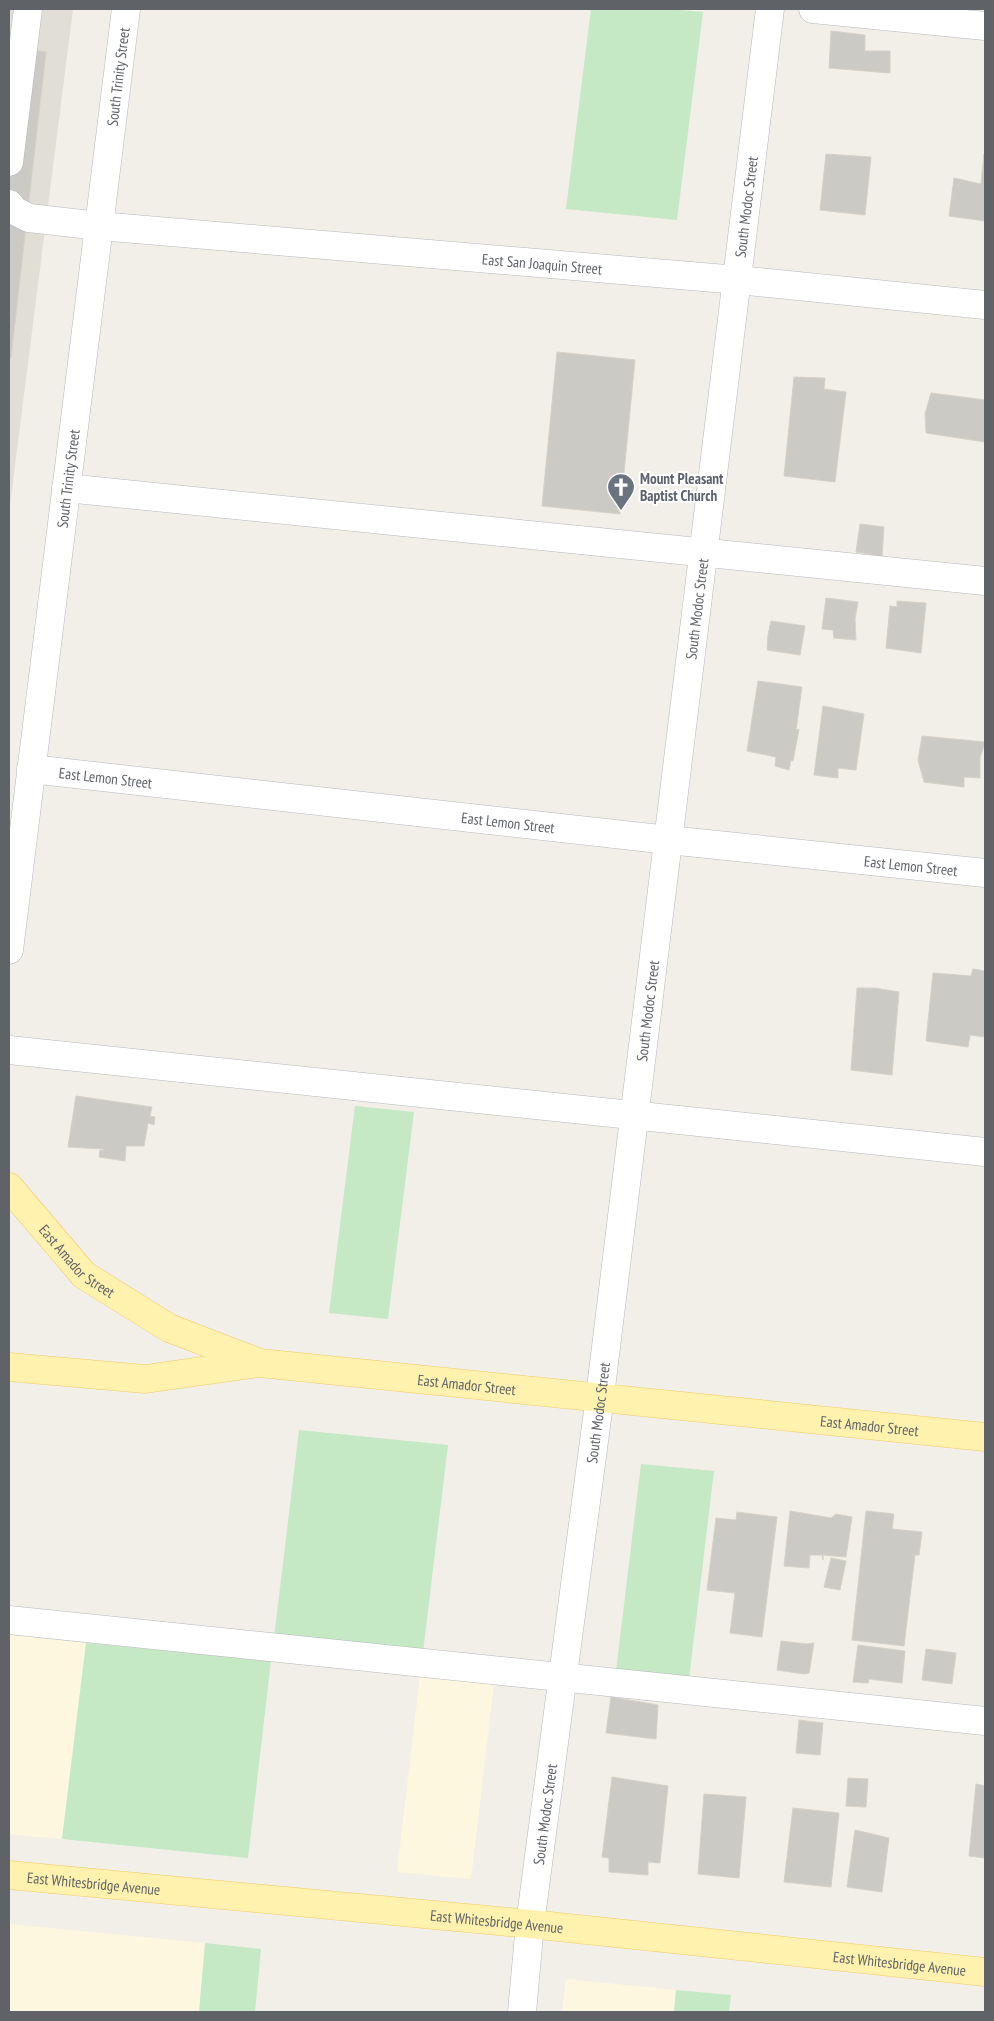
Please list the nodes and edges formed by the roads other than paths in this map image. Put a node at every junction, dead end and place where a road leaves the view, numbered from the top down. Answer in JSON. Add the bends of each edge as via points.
{"nodes":[{"id":1,"x":28,"y":9,"type":"edge"},
{"id":2,"x":126,"y":9,"type":"edge"},
{"id":3,"x":770,"y":9,"type":"edge"},
{"id":4,"x":813,"y":9,"type":"edge"},
{"id":5,"x":985,"y":26,"type":"edge"},
{"id":6,"x":9,"y":162,"type":"edge"},
{"id":7,"x":9,"y":204,"type":"edge"},
{"id":8,"x":99,"y":226,"type":"junction"},
{"id":9,"x":738,"y":280,"type":"junction"},
{"id":10,"x":985,"y":305,"type":"edge"},
{"id":11,"x":66,"y":488,"type":"junction"},
{"id":12,"x":704,"y":553,"type":"junction"},
{"id":13,"x":985,"y":581,"type":"edge"},
{"id":14,"x":31,"y":769,"type":"junction"},
{"id":15,"x":669,"y":840,"type":"junction"},
{"id":16,"x":985,"y":873,"type":"edge"},
{"id":17,"x":9,"y":950,"type":"edge"},
{"id":18,"x":9,"y":1050,"type":"edge"},
{"id":19,"x":634,"y":1114,"type":"junction"},
{"id":20,"x":985,"y":1152,"type":"edge"},
{"id":21,"x":9,"y":1187,"type":"edge"},
{"id":22,"x":260,"y":1363,"type":"junction"},
{"id":23,"x":9,"y":1367,"type":"edge"},
{"id":24,"x":600,"y":1396,"type":"junction"},
{"id":25,"x":985,"y":1436,"type":"edge"},
{"id":26,"x":9,"y":1620,"type":"edge"},
{"id":27,"x":564,"y":1678,"type":"junction"},
{"id":28,"x":985,"y":1721,"type":"edge"},
{"id":29,"x":9,"y":1875,"type":"edge"},
{"id":30,"x":530,"y":1924,"type":"junction"},
{"id":31,"x":985,"y":1972,"type":"edge"},
{"id":32,"x":522,"y":2012,"type":"edge"}],
"edges":[{"from":1,"to":6,"type":"street"},
{"from":2,"to":8,"type":"street","name":"South Trinity Street"},
{"from":3,"to":9,"type":"street","name":"South Modoc Street"},
{"from":4,"to":5,"type":"street"},
{"from":7,"to":8,"type":"street","name":"East San Joaquin Street","via":[[29,218]]},
{"from":8,"to":9,"type":"street","name":"East San Joaquin Street"},
{"from":8,"to":11,"type":"street","name":"South Trinity Street"},
{"from":9,"to":10,"type":"street","name":"East San Joaquin Street"},
{"from":9,"to":12,"type":"street","name":"South Modoc Street"},
{"from":11,"to":12,"type":"street"},
{"from":11,"to":14,"type":"street","name":"South Trinity Street"},
{"from":12,"to":13,"type":"street"},
{"from":12,"to":15,"type":"street","name":"South Modoc Street"},
{"from":14,"to":15,"type":"street","name":"East Lemon Street"},
{"from":14,"to":17,"type":"street","name":"South Trinity Street"},
{"from":15,"to":16,"type":"street","name":"East Lemon Street"},
{"from":15,"to":19,"type":"street","name":"South Modoc Street"},
{"from":18,"to":19,"type":"street"},
{"from":19,"to":20,"type":"street"},
{"from":19,"to":24,"type":"street","name":"South Modoc Street"},
{"from":21,"to":22,"type":"main road","name":"East Amador Street","via":[[84,1276],[169,1328]]},
{"from":22,"to":23,"type":"main road","via":[[145,1379]]},
{"from":22,"to":24,"type":"main road","name":"East Amador Street"},
{"from":24,"to":25,"type":"main road","name":"East Amador Street"},
{"from":24,"to":27,"type":"street","name":"South Modoc Street"},
{"from":26,"to":27,"type":"street"},
{"from":27,"to":28,"type":"street"},
{"from":27,"to":30,"type":"street","name":"South Modoc Street"},
{"from":29,"to":30,"type":"main road","name":"East Whitesbridge Avenue"},
{"from":30,"to":31,"type":"main road","name":"East Whitesbridge Avenue"},
{"from":30,"to":32,"type":"street","name":"South Modoc Street"}]}
